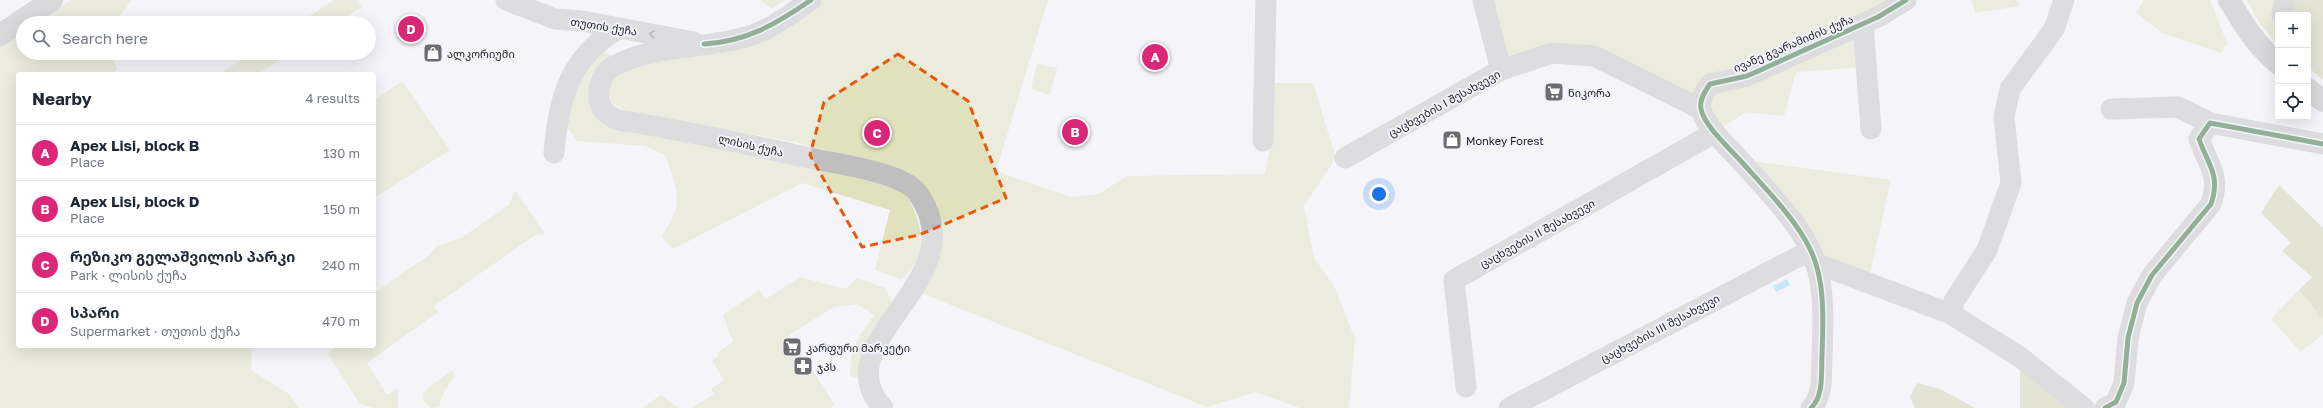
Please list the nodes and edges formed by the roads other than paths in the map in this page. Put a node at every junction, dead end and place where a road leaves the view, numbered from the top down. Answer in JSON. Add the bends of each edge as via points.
{"nodes":[{"id":1,"x":52,"y":0,"type":"edge"},
{"id":2,"x":506,"y":0,"type":"edge"},
{"id":3,"x":811,"y":0,"type":"edge"},
{"id":4,"x":1266,"y":0,"type":"edge"},
{"id":5,"x":1483,"y":0,"type":"edge"},
{"id":6,"x":1906,"y":0,"type":"edge"},
{"id":7,"x":2064,"y":0,"type":"edge"},
{"id":8,"x":2285,"y":0,"type":"edge"},
{"id":9,"x":2229,"y":1,"type":"edge"},
{"id":10,"x":2283,"y":12,"type":"edge"},
{"id":11,"x":28,"y":16,"type":"edge"},
{"id":12,"x":555,"y":19,"type":"junction"},
{"id":13,"x":16,"y":24,"type":"edge"},
{"id":14,"x":1863,"y":24,"type":"junction"},
{"id":15,"x":620,"y":28,"type":"junction"},
{"id":16,"x":0,"y":35,"type":"edge"},
{"id":17,"x":598,"y":42,"type":"junction"},
{"id":18,"x":704,"y":44,"type":"junction"},
{"id":19,"x":635,"y":58,"type":"junction"},
{"id":20,"x":2275,"y":61,"type":"edge"},
{"id":21,"x":1501,"y":70,"type":"junction"},
{"id":22,"x":2311,"y":91,"type":"edge"},
{"id":23,"x":2323,"y":101,"type":"edge"},
{"id":24,"x":1701,"y":109,"type":"junction"},
{"id":25,"x":2111,"y":109,"type":"dead end"},
{"id":26,"x":2210,"y":123,"type":"junction"},
{"id":27,"x":1871,"y":129,"type":"dead end"},
{"id":28,"x":1714,"y":132,"type":"junction"},
{"id":29,"x":1263,"y":141,"type":"dead end"},
{"id":30,"x":2323,"y":144,"type":"edge"},
{"id":31,"x":554,"y":153,"type":"dead end"},
{"id":32,"x":1345,"y":158,"type":"dead end"},
{"id":33,"x":1813,"y":257,"type":"junction"},
{"id":34,"x":1951,"y":314,"type":"junction"},
{"id":35,"x":1466,"y":387,"type":"dead end"},
{"id":36,"x":1813,"y":406,"type":"edge"},
{"id":37,"x":883,"y":408,"type":"edge"},
{"id":38,"x":1509,"y":408,"type":"edge"},
{"id":39,"x":2084,"y":408,"type":"edge"},
{"id":40,"x":2105,"y":408,"type":"edge"}],
"edges":[{"from":1,"to":11,"type":"main road"},
{"from":2,"to":12,"type":"street","name":"თუთის ქუჩა"},
{"from":3,"to":18,"type":"street","name":"ლისის ქუჩა","via":[[758,33]]},
{"from":4,"to":29,"type":"street"},
{"from":5,"to":21,"type":"street"},
{"from":6,"to":14,"type":"street","name":"ივანე გვარამიძის ქუჩა"},
{"from":7,"to":34,"type":"street","via":[[2054,29],[2010,89],[2004,117],[2011,183],[1987,250],[1954,301]]},
{"from":8,"to":10,"type":"street"},
{"from":9,"to":20,"type":"main road","via":[[2256,44]]},
{"from":12,"to":15,"type":"street","name":"თუთის ქუჩა"},
{"from":12,"to":17,"type":"street"},
{"from":13,"to":16,"type":"main road"},
{"from":14,"to":24,"type":"street","name":"ივანე გვარამიძის ქუჩა","via":[[1747,76],[1710,84],[1703,96]]},
{"from":14,"to":27,"type":"street"},
{"from":15,"to":17,"type":"street"},
{"from":18,"to":15,"type":"street","name":"თუთის ქუჩა","one_way":true},
{"from":17,"to":19,"type":"street"},
{"from":17,"to":31,"type":"street","via":[[573,72],[563,93]]},
{"from":18,"to":19,"type":"street","name":"ლისის ქუჩა"},
{"from":19,"to":37,"type":"street","name":"ლისის ქუჩა","via":[[610,68],[599,86],[600,105],[606,114],[614,118],[702,134],[848,166],[892,177],[907,183],[918,193],[931,219],[933,246],[914,290],[879,338],[871,359],[869,386]]},
{"from":21,"to":24,"type":"street","name":"ცაცხვების I შესახვევი","via":[[1552,54],[1594,56]]},
{"from":21,"to":32,"type":"street","name":"ცაცხვების I შესახვევი"},
{"from":22,"to":23,"type":"main road"},
{"from":24,"to":28,"type":"street"},
{"from":25,"to":26,"type":"street","via":[[2178,107]]},
{"from":26,"to":30,"type":"street"},
{"from":26,"to":40,"type":"street","via":[[2199,139],[2216,180],[2211,204],[2152,275],[2137,303],[2128,338],[2124,383],[2116,402]]},
{"from":28,"to":33,"type":"street","via":[[1798,229]]},
{"from":28,"to":35,"type":"street","name":"ცაცხვების II შესახვევი","via":[[1454,280]]},
{"from":33,"to":34,"type":"street"},
{"from":33,"to":36,"type":"street","via":[[1820,281],[1823,327],[1820,391]]},
{"from":33,"to":38,"type":"street","name":"ცაცხვების III შესახვევი"},
{"from":34,"to":39,"type":"street","via":[[2020,357]]}]}
